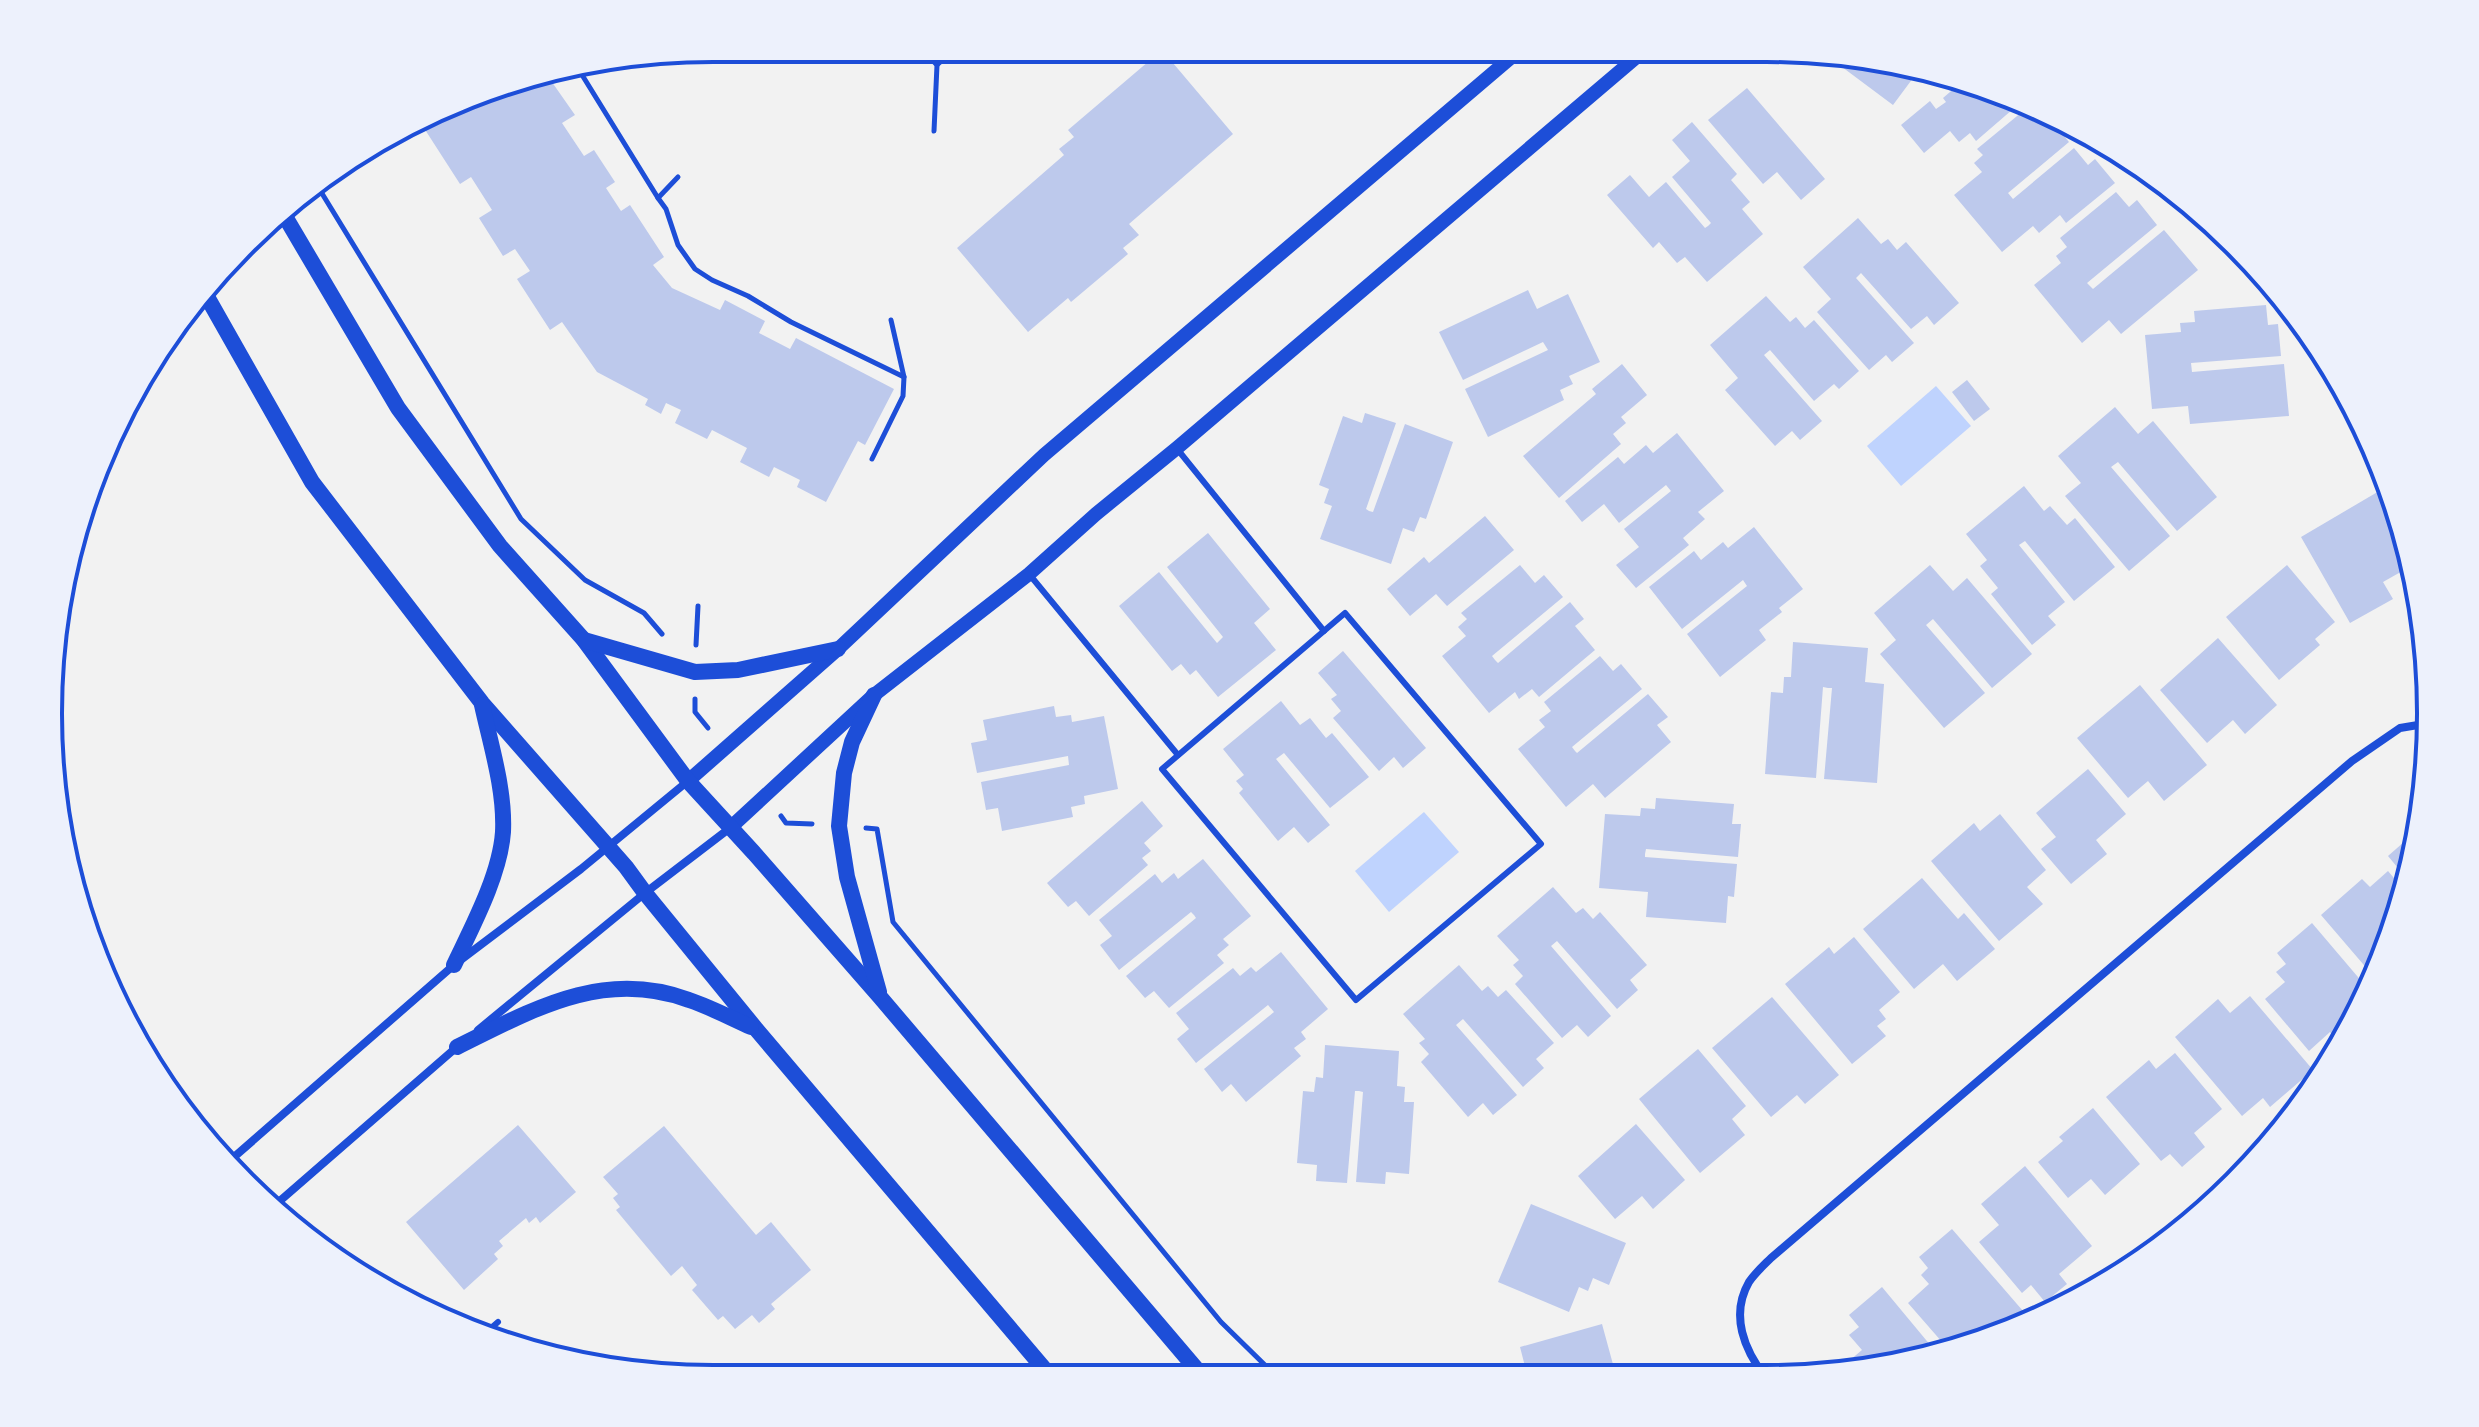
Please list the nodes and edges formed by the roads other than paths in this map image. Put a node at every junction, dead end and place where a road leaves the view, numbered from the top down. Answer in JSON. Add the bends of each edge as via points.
{"nodes":[{"id":1,"x":1506,"y":62,"type":"edge"},
{"id":2,"x":1631,"y":62,"type":"edge"},
{"id":3,"x":288,"y":221,"type":"edge"},
{"id":4,"x":210,"y":301,"type":"edge"},
{"id":5,"x":1177,"y":448,"type":"junction"},
{"id":6,"x":1029,"y":574,"type":"junction"},
{"id":7,"x":1324,"y":631,"type":"junction"},
{"id":8,"x":584,"y":640,"type":"junction"},
{"id":9,"x":838,"y":649,"type":"junction"},
{"id":10,"x":874,"y":695,"type":"junction"},
{"id":11,"x":482,"y":703,"type":"junction"},
{"id":12,"x":2417,"y":725,"type":"edge"},
{"id":13,"x":1178,"y":755,"type":"junction"},
{"id":14,"x":688,"y":781,"type":"junction"},
{"id":15,"x":730,"y":828,"type":"junction"},
{"id":16,"x":608,"y":846,"type":"junction"},
{"id":17,"x":645,"y":893,"type":"junction"},
{"id":18,"x":454,"y":965,"type":"junction"},
{"id":19,"x":880,"y":997,"type":"junction"},
{"id":20,"x":756,"y":1029,"type":"junction"},
{"id":21,"x":457,"y":1047,"type":"junction"},
{"id":22,"x":236,"y":1156,"type":"edge"},
{"id":23,"x":281,"y":1200,"type":"edge"},
{"id":24,"x":498,"y":1322,"type":"dead end"},
{"id":25,"x":493,"y":1326,"type":"edge"},
{"id":26,"x":1041,"y":1365,"type":"edge"},
{"id":27,"x":1193,"y":1365,"type":"edge"},
{"id":28,"x":1758,"y":1365,"type":"edge"}],
"edges":[{"from":1,"to":9,"type":"street","via":[[1044,455]]},
{"from":2,"to":5,"type":"street"},
{"from":3,"to":8,"type":"main road","via":[[398,408],[500,546]]},
{"from":4,"to":11,"type":"main road","via":[[312,482]]},
{"from":5,"to":6,"type":"street"},
{"from":5,"to":7,"type":"lane"},
{"from":6,"to":10,"type":"street"},
{"from":6,"to":13,"type":"lane"},
{"from":7,"to":13,"type":"lane"},
{"from":7,"to":13,"type":"lane","via":[[1345,613],[1541,844],[1356,1000],[1162,769]]},
{"from":8,"to":9,"type":"main road","via":[[695,672],[738,670]]},
{"from":8,"to":14,"type":"main road"},
{"from":9,"to":14,"type":"street"},
{"from":10,"to":15,"type":"street"},
{"from":10,"to":19,"type":"main road","via":[[849,752],[839,826],[847,877]]},
{"from":11,"to":16,"type":"main road"},
{"from":11,"to":18,"type":"main road","via":[[503,833],[483,905]]},
{"from":12,"to":28,"type":"street","via":[[2400,728],[2352,761],[1771,1258],[1749,1283],[1738,1317]]},
{"from":14,"to":15,"type":"main road"},
{"from":14,"to":16,"type":"street"},
{"from":15,"to":17,"type":"street"},
{"from":15,"to":19,"type":"main road"},
{"from":16,"to":17,"type":"main road"},
{"from":16,"to":18,"type":"street"},
{"from":17,"to":20,"type":"main road"},
{"from":17,"to":21,"type":"street"},
{"from":18,"to":22,"type":"street"},
{"from":19,"to":27,"type":"main road"},
{"from":20,"to":21,"type":"main road","via":[[687,999],[638,989],[588,991],[534,1009]]},
{"from":20,"to":26,"type":"main road"},
{"from":21,"to":23,"type":"street"},
{"from":24,"to":25,"type":"lane"}]}
